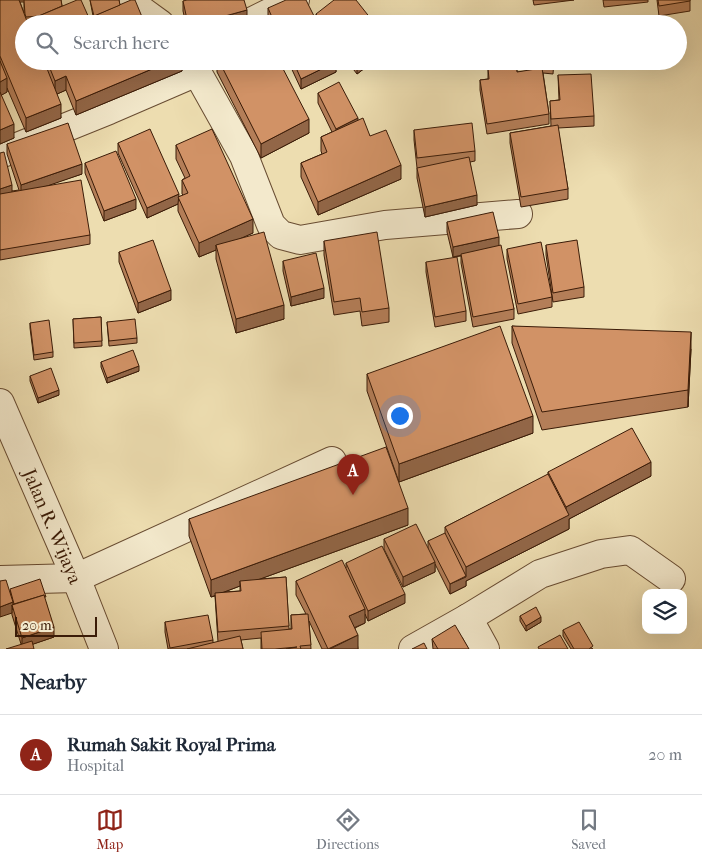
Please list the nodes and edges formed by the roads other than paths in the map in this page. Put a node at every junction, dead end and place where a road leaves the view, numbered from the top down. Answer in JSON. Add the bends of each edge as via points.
{"nodes":[{"id":1,"x":127,"y":0,"type":"edge"},
{"id":2,"x":296,"y":0,"type":"edge"},
{"id":3,"x":148,"y":15,"type":"edge"},
{"id":4,"x":265,"y":15,"type":"edge"},
{"id":5,"x":187,"y":70,"type":"edge"},
{"id":6,"x":195,"y":70,"type":"edge"},
{"id":7,"x":0,"y":154,"type":"edge"},
{"id":8,"x":518,"y":214,"type":"dead end"},
{"id":9,"x":0,"y":403,"type":"edge"},
{"id":10,"x":332,"y":461,"type":"dead end"},
{"id":11,"x":76,"y":578,"type":"junction"},
{"id":12,"x":671,"y":579,"type":"dead end"},
{"id":13,"x":0,"y":580,"type":"edge"},
{"id":14,"x":468,"y":618,"type":"junction"},
{"id":15,"x":104,"y":649,"type":"edge"},
{"id":16,"x":412,"y":649,"type":"edge"},
{"id":17,"x":485,"y":649,"type":"edge"}],
"edges":[{"from":1,"to":3,"type":"street"},
{"from":2,"to":4,"type":"street"},
{"from":5,"to":7,"type":"street","via":[[110,110]]},
{"from":6,"to":8,"type":"street","via":[[244,156],[271,225],[281,235],[300,240],[385,225]]},
{"from":9,"to":11,"type":"street","name":"Jalan R. Wijaya"},
{"from":10,"to":11,"type":"street"},
{"from":11,"to":13,"type":"street"},
{"from":11,"to":15,"type":"street","name":"Jalan R. Wijaya"},
{"from":12,"to":14,"type":"street","via":[[630,550],[601,554],[540,574]]},
{"from":14,"to":16,"type":"street"},
{"from":14,"to":17,"type":"street"}]}
